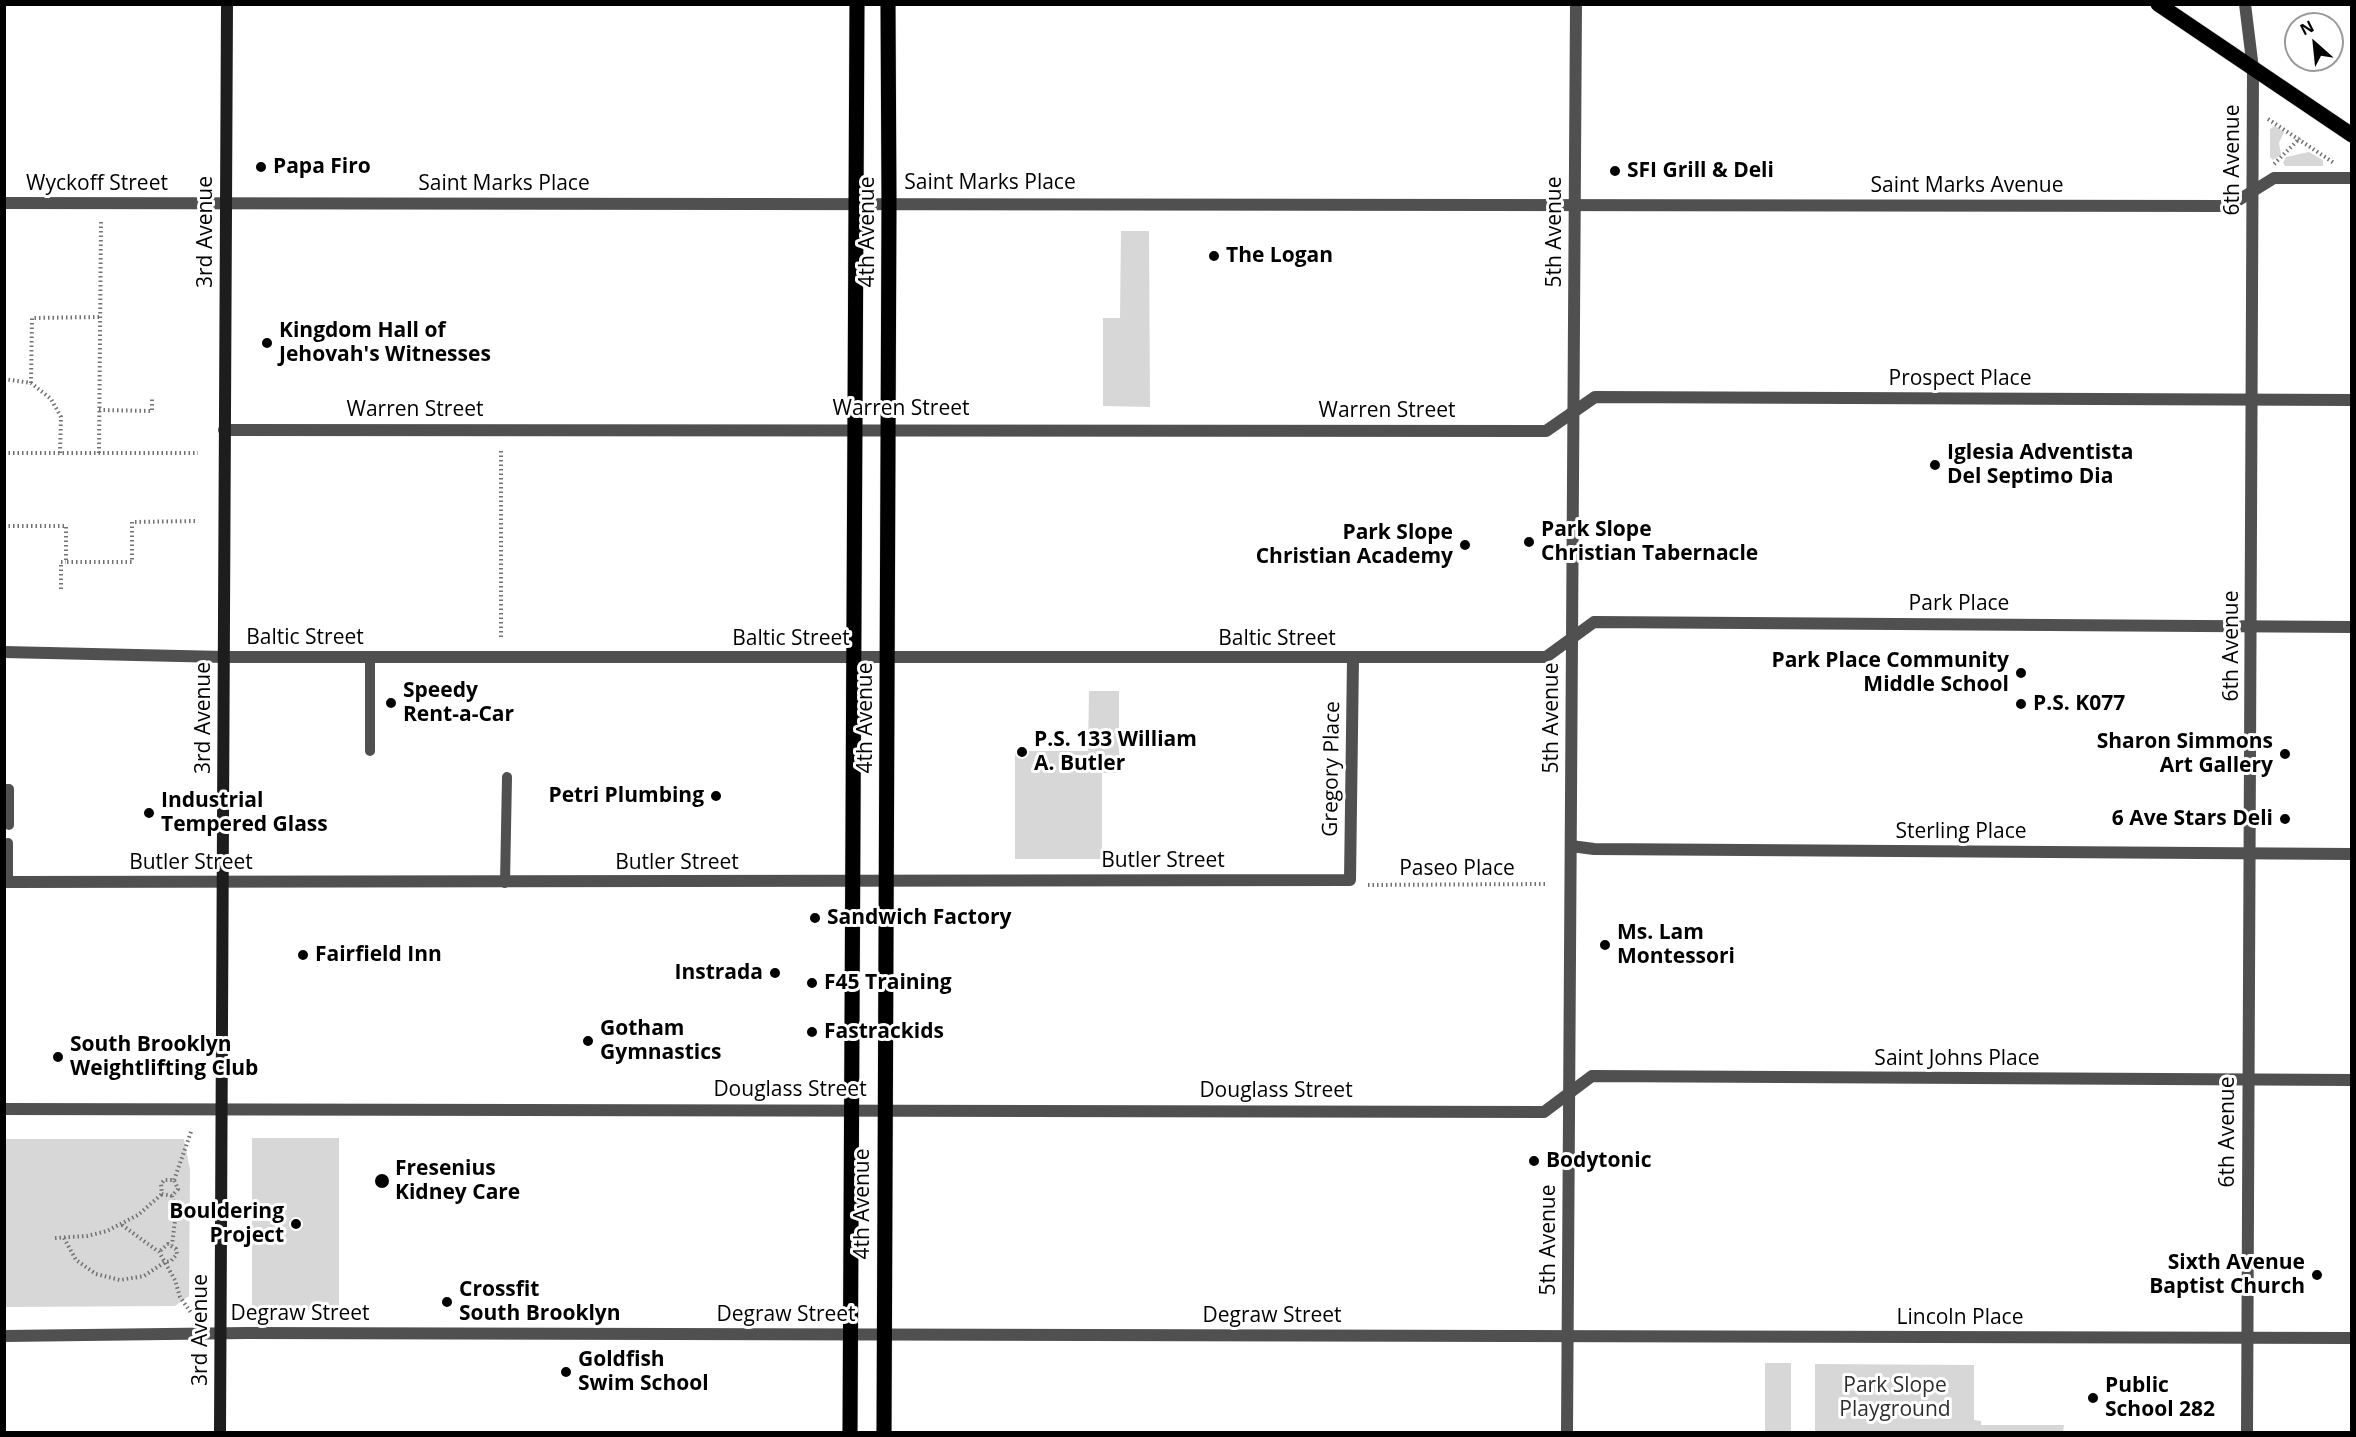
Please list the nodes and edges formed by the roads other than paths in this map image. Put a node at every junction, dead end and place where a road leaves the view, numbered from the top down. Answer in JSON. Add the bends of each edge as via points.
{"nodes":[{"id":1,"x":226,"y":4,"type":"edge"},
{"id":2,"x":857,"y":4,"type":"edge"},
{"id":3,"x":888,"y":4,"type":"edge"},
{"id":4,"x":1576,"y":4,"type":"edge"},
{"id":5,"x":2158,"y":4,"type":"edge"},
{"id":6,"x":2245,"y":4,"type":"edge"},
{"id":7,"x":2253,"y":69,"type":"junction"},
{"id":8,"x":2352,"y":135,"type":"edge"},
{"id":9,"x":2352,"y":178,"type":"edge"},
{"id":10,"x":2253,"y":192,"type":"junction"},
{"id":11,"x":4,"y":203,"type":"edge"},
{"id":12,"x":226,"y":203,"type":"junction"},
{"id":13,"x":857,"y":203,"type":"junction"},
{"id":14,"x":889,"y":203,"type":"junction"},
{"id":15,"x":1575,"y":204,"type":"junction"},
{"id":16,"x":2252,"y":400,"type":"junction"},
{"id":17,"x":2352,"y":400,"type":"edge"},
{"id":18,"x":1573,"y":413,"type":"junction"},
{"id":19,"x":856,"y":429,"type":"junction"},
{"id":20,"x":888,"y":429,"type":"junction"},
{"id":21,"x":224,"y":430,"type":"junction"},
{"id":22,"x":2252,"y":626,"type":"junction"},
{"id":23,"x":2352,"y":627,"type":"edge"},
{"id":24,"x":1572,"y":639,"type":"junction"},
{"id":25,"x":4,"y":652,"type":"edge"},
{"id":26,"x":224,"y":657,"type":"junction"},
{"id":27,"x":370,"y":657,"type":"junction"},
{"id":28,"x":854,"y":658,"type":"junction"},
{"id":29,"x":887,"y":658,"type":"junction"},
{"id":30,"x":1353,"y":658,"type":"junction"},
{"id":31,"x":370,"y":751,"type":"dead end"},
{"id":32,"x":507,"y":777,"type":"dead end"},
{"id":33,"x":4,"y":789,"type":"edge"},
{"id":34,"x":9,"y":825,"type":"dead end"},
{"id":35,"x":8,"y":843,"type":"dead end"},
{"id":36,"x":1571,"y":846,"type":"junction"},
{"id":37,"x":2250,"y":853,"type":"junction"},
{"id":38,"x":2352,"y":854,"type":"edge"},
{"id":39,"x":1350,"y":880,"type":"joint"},
{"id":40,"x":6,"y":882,"type":"edge"},
{"id":41,"x":853,"y":882,"type":"junction"},
{"id":42,"x":886,"y":882,"type":"junction"},
{"id":43,"x":223,"y":883,"type":"junction"},
{"id":44,"x":505,"y":883,"type":"junction"},
{"id":45,"x":2248,"y":1080,"type":"junction"},
{"id":46,"x":2352,"y":1080,"type":"edge"},
{"id":47,"x":1569,"y":1094,"type":"junction"},
{"id":48,"x":4,"y":1109,"type":"edge"},
{"id":49,"x":222,"y":1109,"type":"junction"},
{"id":50,"x":852,"y":1109,"type":"junction"},
{"id":51,"x":884,"y":1109,"type":"junction"},
{"id":52,"x":220,"y":1334,"type":"junction"},
{"id":53,"x":883,"y":1334,"type":"junction"},
{"id":54,"x":851,"y":1335,"type":"junction"},
{"id":55,"x":4,"y":1336,"type":"edge"},
{"id":56,"x":1568,"y":1337,"type":"junction"},
{"id":57,"x":2247,"y":1338,"type":"junction"},
{"id":58,"x":2352,"y":1338,"type":"edge"},
{"id":59,"x":220,"y":1432,"type":"edge"},
{"id":60,"x":850,"y":1432,"type":"edge"},
{"id":61,"x":884,"y":1432,"type":"edge"},
{"id":62,"x":1567,"y":1432,"type":"edge"},
{"id":63,"x":2247,"y":1432,"type":"edge"}],
"edges":[{"from":1,"to":12,"type":"main road","name":"3rd Avenue"},
{"from":2,"to":13,"type":"main road","name":"4th Avenue"},
{"from":3,"to":14,"type":"main road","name":"4th Avenue"},
{"from":4,"to":15,"type":"street","name":"5th Avenue"},
{"from":5,"to":7,"type":"main road"},
{"from":6,"to":7,"type":"street","name":"6th Avenue"},
{"from":7,"to":8,"type":"main road"},
{"from":7,"to":10,"type":"street","name":"6th Avenue"},
{"from":9,"to":10,"type":"street","name":"Saint Marks Avenue","via":[[2274,178]]},
{"from":10,"to":15,"type":"street","name":"Saint Marks Avenue","via":[[2229,206]]},
{"from":10,"to":16,"type":"street","name":"6th Avenue"},
{"from":11,"to":12,"type":"street","name":"Wyckoff Street"},
{"from":12,"to":13,"type":"street","name":"Saint Marks Place"},
{"from":12,"to":21,"type":"main road","name":"3rd Avenue"},
{"from":13,"to":14,"type":"street","name":"Saint Marks Place"},
{"from":13,"to":19,"type":"main road","name":"4th Avenue"},
{"from":14,"to":15,"type":"street","name":"Saint Marks Place"},
{"from":14,"to":20,"type":"main road","name":"4th Avenue"},
{"from":15,"to":18,"type":"street","name":"5th Avenue"},
{"from":16,"to":17,"type":"street","name":"Prospect Place"},
{"from":16,"to":18,"type":"street","name":"Prospect Place","via":[[1596,396]]},
{"from":16,"to":22,"type":"street","name":"6th Avenue"},
{"from":18,"to":20,"type":"street","name":"Warren Street","via":[[1546,431]]},
{"from":18,"to":24,"type":"street","name":"5th Avenue"},
{"from":19,"to":20,"type":"street","name":"Warren Street"},
{"from":19,"to":21,"type":"street","name":"Warren Street"},
{"from":19,"to":28,"type":"main road","name":"4th Avenue"},
{"from":20,"to":29,"type":"main road","name":"4th Avenue"},
{"from":21,"to":26,"type":"main road","name":"3rd Avenue"},
{"from":22,"to":23,"type":"street","name":"Park Place"},
{"from":22,"to":24,"type":"street","name":"Park Place","via":[[1594,622]]},
{"from":22,"to":37,"type":"street","name":"6th Avenue"},
{"from":24,"to":30,"type":"street","name":"Baltic Street","via":[[1546,657]]},
{"from":24,"to":36,"type":"street","name":"5th Avenue"},
{"from":25,"to":26,"type":"street","name":"Baltic Street"},
{"from":26,"to":27,"type":"street","name":"Baltic Street"},
{"from":26,"to":43,"type":"main road","name":"3rd Avenue"},
{"from":27,"to":28,"type":"street","name":"Baltic Street"},
{"from":27,"to":31,"type":"lane"},
{"from":28,"to":29,"type":"street","name":"Baltic Street"},
{"from":28,"to":41,"type":"main road","name":"4th Avenue"},
{"from":29,"to":30,"type":"street","name":"Baltic Street"},
{"from":29,"to":42,"type":"main road","name":"4th Avenue"},
{"from":30,"to":39,"type":"street","name":"Gregory Place"},
{"from":32,"to":44,"type":"lane"},
{"from":33,"to":34,"type":"lane","via":[[9,789]]},
{"from":35,"to":40,"type":"lane"},
{"from":36,"to":37,"type":"street","name":"Sterling Place"},
{"from":36,"to":47,"type":"street","name":"5th Avenue"},
{"from":37,"to":38,"type":"street","name":"Sterling Place"},
{"from":37,"to":45,"type":"street","name":"6th Avenue"},
{"from":39,"to":42,"type":"street","name":"Butler Street"},
{"from":40,"to":43,"type":"street","name":"Butler Street"},
{"from":41,"to":42,"type":"street","name":"Butler Street"},
{"from":41,"to":44,"type":"street","name":"Butler Street"},
{"from":41,"to":50,"type":"main road","name":"4th Avenue"},
{"from":42,"to":51,"type":"main road","name":"4th Avenue"},
{"from":43,"to":44,"type":"street","name":"Butler Street"},
{"from":43,"to":49,"type":"main road","name":"3rd Avenue"},
{"from":45,"to":46,"type":"street","name":"Saint Johns Place"},
{"from":45,"to":47,"type":"street","name":"Saint Johns Place","via":[[1592,1076]]},
{"from":45,"to":57,"type":"street","name":"6th Avenue"},
{"from":47,"to":51,"type":"street","name":"Douglass Street","via":[[1544,1112]]},
{"from":47,"to":56,"type":"street","name":"5th Avenue"},
{"from":48,"to":49,"type":"street","name":"Douglass Street"},
{"from":49,"to":50,"type":"street","name":"Douglass Street"},
{"from":49,"to":52,"type":"main road","name":"3rd Avenue"},
{"from":50,"to":51,"type":"street","name":"Douglass Street"},
{"from":50,"to":54,"type":"main road","name":"4th Avenue"},
{"from":51,"to":53,"type":"main road","name":"4th Avenue"},
{"from":52,"to":54,"type":"street","name":"Degraw Street"},
{"from":52,"to":55,"type":"street","name":"Degraw Street"},
{"from":52,"to":59,"type":"main road","name":"3rd Avenue"},
{"from":53,"to":54,"type":"street","name":"Degraw Street"},
{"from":53,"to":56,"type":"street","name":"Degraw Street"},
{"from":53,"to":61,"type":"main road","name":"4th Avenue"},
{"from":54,"to":60,"type":"main road","name":"4th Avenue"},
{"from":56,"to":57,"type":"street","name":"Lincoln Place"},
{"from":56,"to":62,"type":"street","name":"5th Avenue"},
{"from":57,"to":58,"type":"street","name":"Lincoln Place"},
{"from":57,"to":63,"type":"street","name":"6th Avenue"}]}
